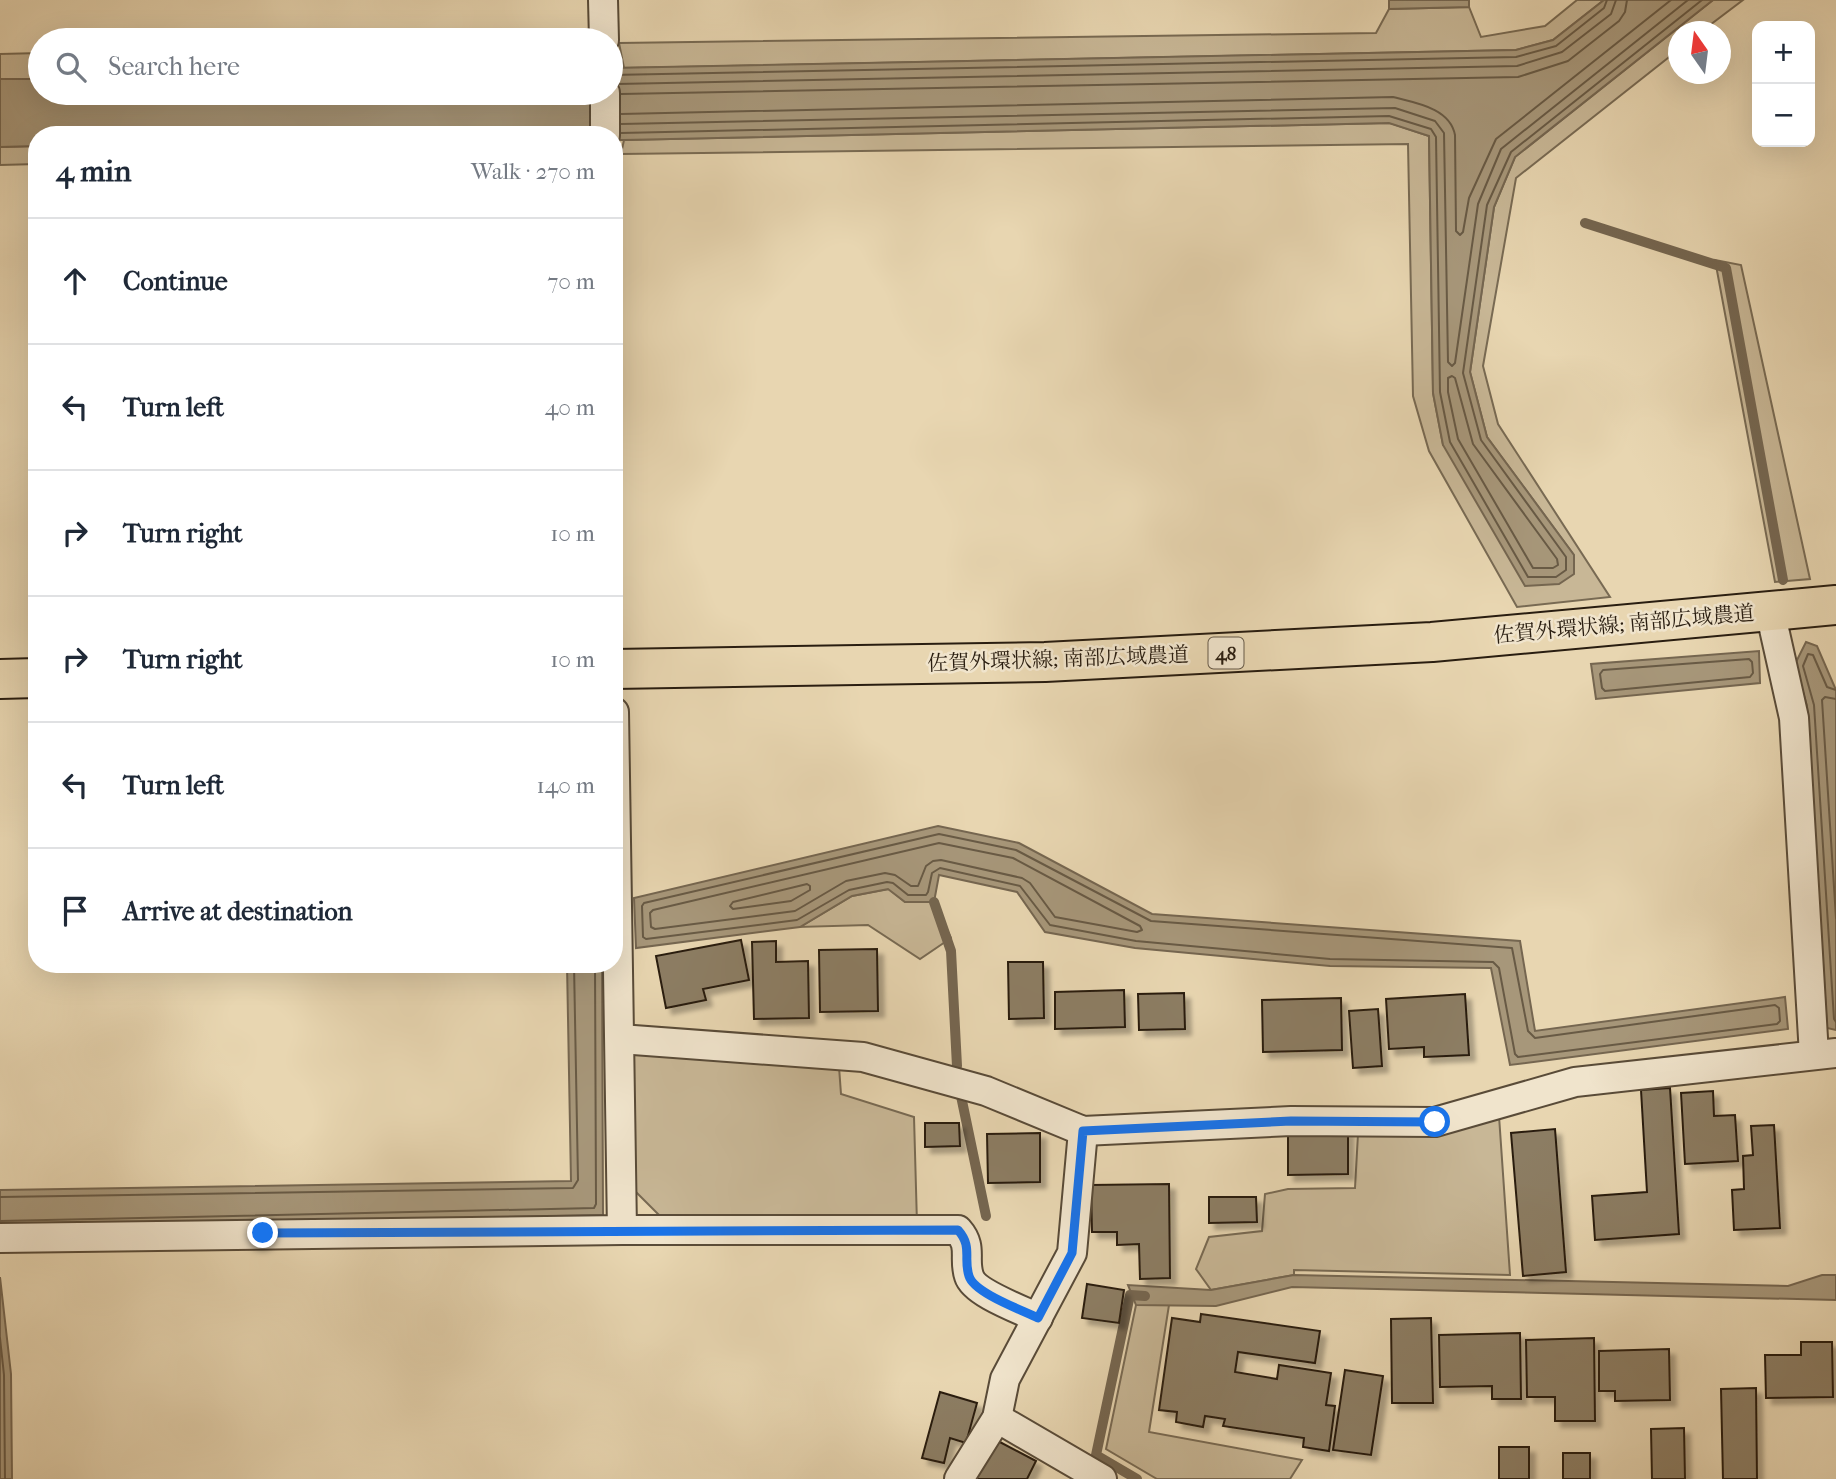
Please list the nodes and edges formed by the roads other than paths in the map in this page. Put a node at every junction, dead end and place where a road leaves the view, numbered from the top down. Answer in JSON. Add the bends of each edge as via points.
{"nodes":[{"id":1,"x":603,"y":0,"type":"edge"},
{"id":2,"x":604,"y":28,"type":"edge"},
{"id":3,"x":605,"y":105,"type":"edge"},
{"id":4,"x":605,"y":126,"type":"edge"},
{"id":5,"x":1836,"y":605,"type":"edge"},
{"id":6,"x":1770,"y":611,"type":"junction"},
{"id":7,"x":623,"y":669,"type":"edge"},
{"id":8,"x":28,"y":678,"type":"edge"},
{"id":9,"x":0,"y":679,"type":"edge"},
{"id":10,"x":619,"y":973,"type":"edge"},
{"id":11,"x":620,"y":1039,"type":"junction"},
{"id":12,"x":1825,"y":1054,"type":"edge"},
{"id":13,"x":1083,"y":1131,"type":"junction"},
{"id":14,"x":622,"y":1230,"type":"junction"},
{"id":15,"x":0,"y":1238,"type":"edge"},
{"id":16,"x":1038,"y":1318,"type":"junction"},
{"id":17,"x":997,"y":1418,"type":"junction"},
{"id":18,"x":959,"y":1479,"type":"edge"},
{"id":19,"x":1102,"y":1479,"type":"edge"}],
"edges":[{"from":1,"to":2,"type":"street"},
{"from":3,"to":4,"type":"street"},
{"from":5,"to":6,"type":"main road","name":"佐賀外環状線; 南部広域農道","number":"48"},
{"from":6,"to":7,"type":"main road","name":"佐賀外環状線; 南部広域農道","number":"48","via":[[1432,642],[1045,662]]},
{"from":6,"to":12,"type":"street","via":[[1794,718]]},
{"from":8,"to":9,"type":"main road"},
{"from":10,"to":11,"type":"street"},
{"from":11,"to":13,"type":"street","via":[[863,1057],[986,1090]]},
{"from":11,"to":14,"type":"street"},
{"from":12,"to":13,"type":"street","via":[[1575,1082],[1435,1122],[1291,1121]]},
{"from":13,"to":16,"type":"street","via":[[1072,1253]]},
{"from":14,"to":15,"type":"street"},
{"from":14,"to":16,"type":"street","via":[[958,1230],[966,1240],[969,1276],[975,1288]]},
{"from":16,"to":17,"type":"street","via":[[1005,1379]]},
{"from":17,"to":18,"type":"street"},
{"from":17,"to":19,"type":"street"}]}
